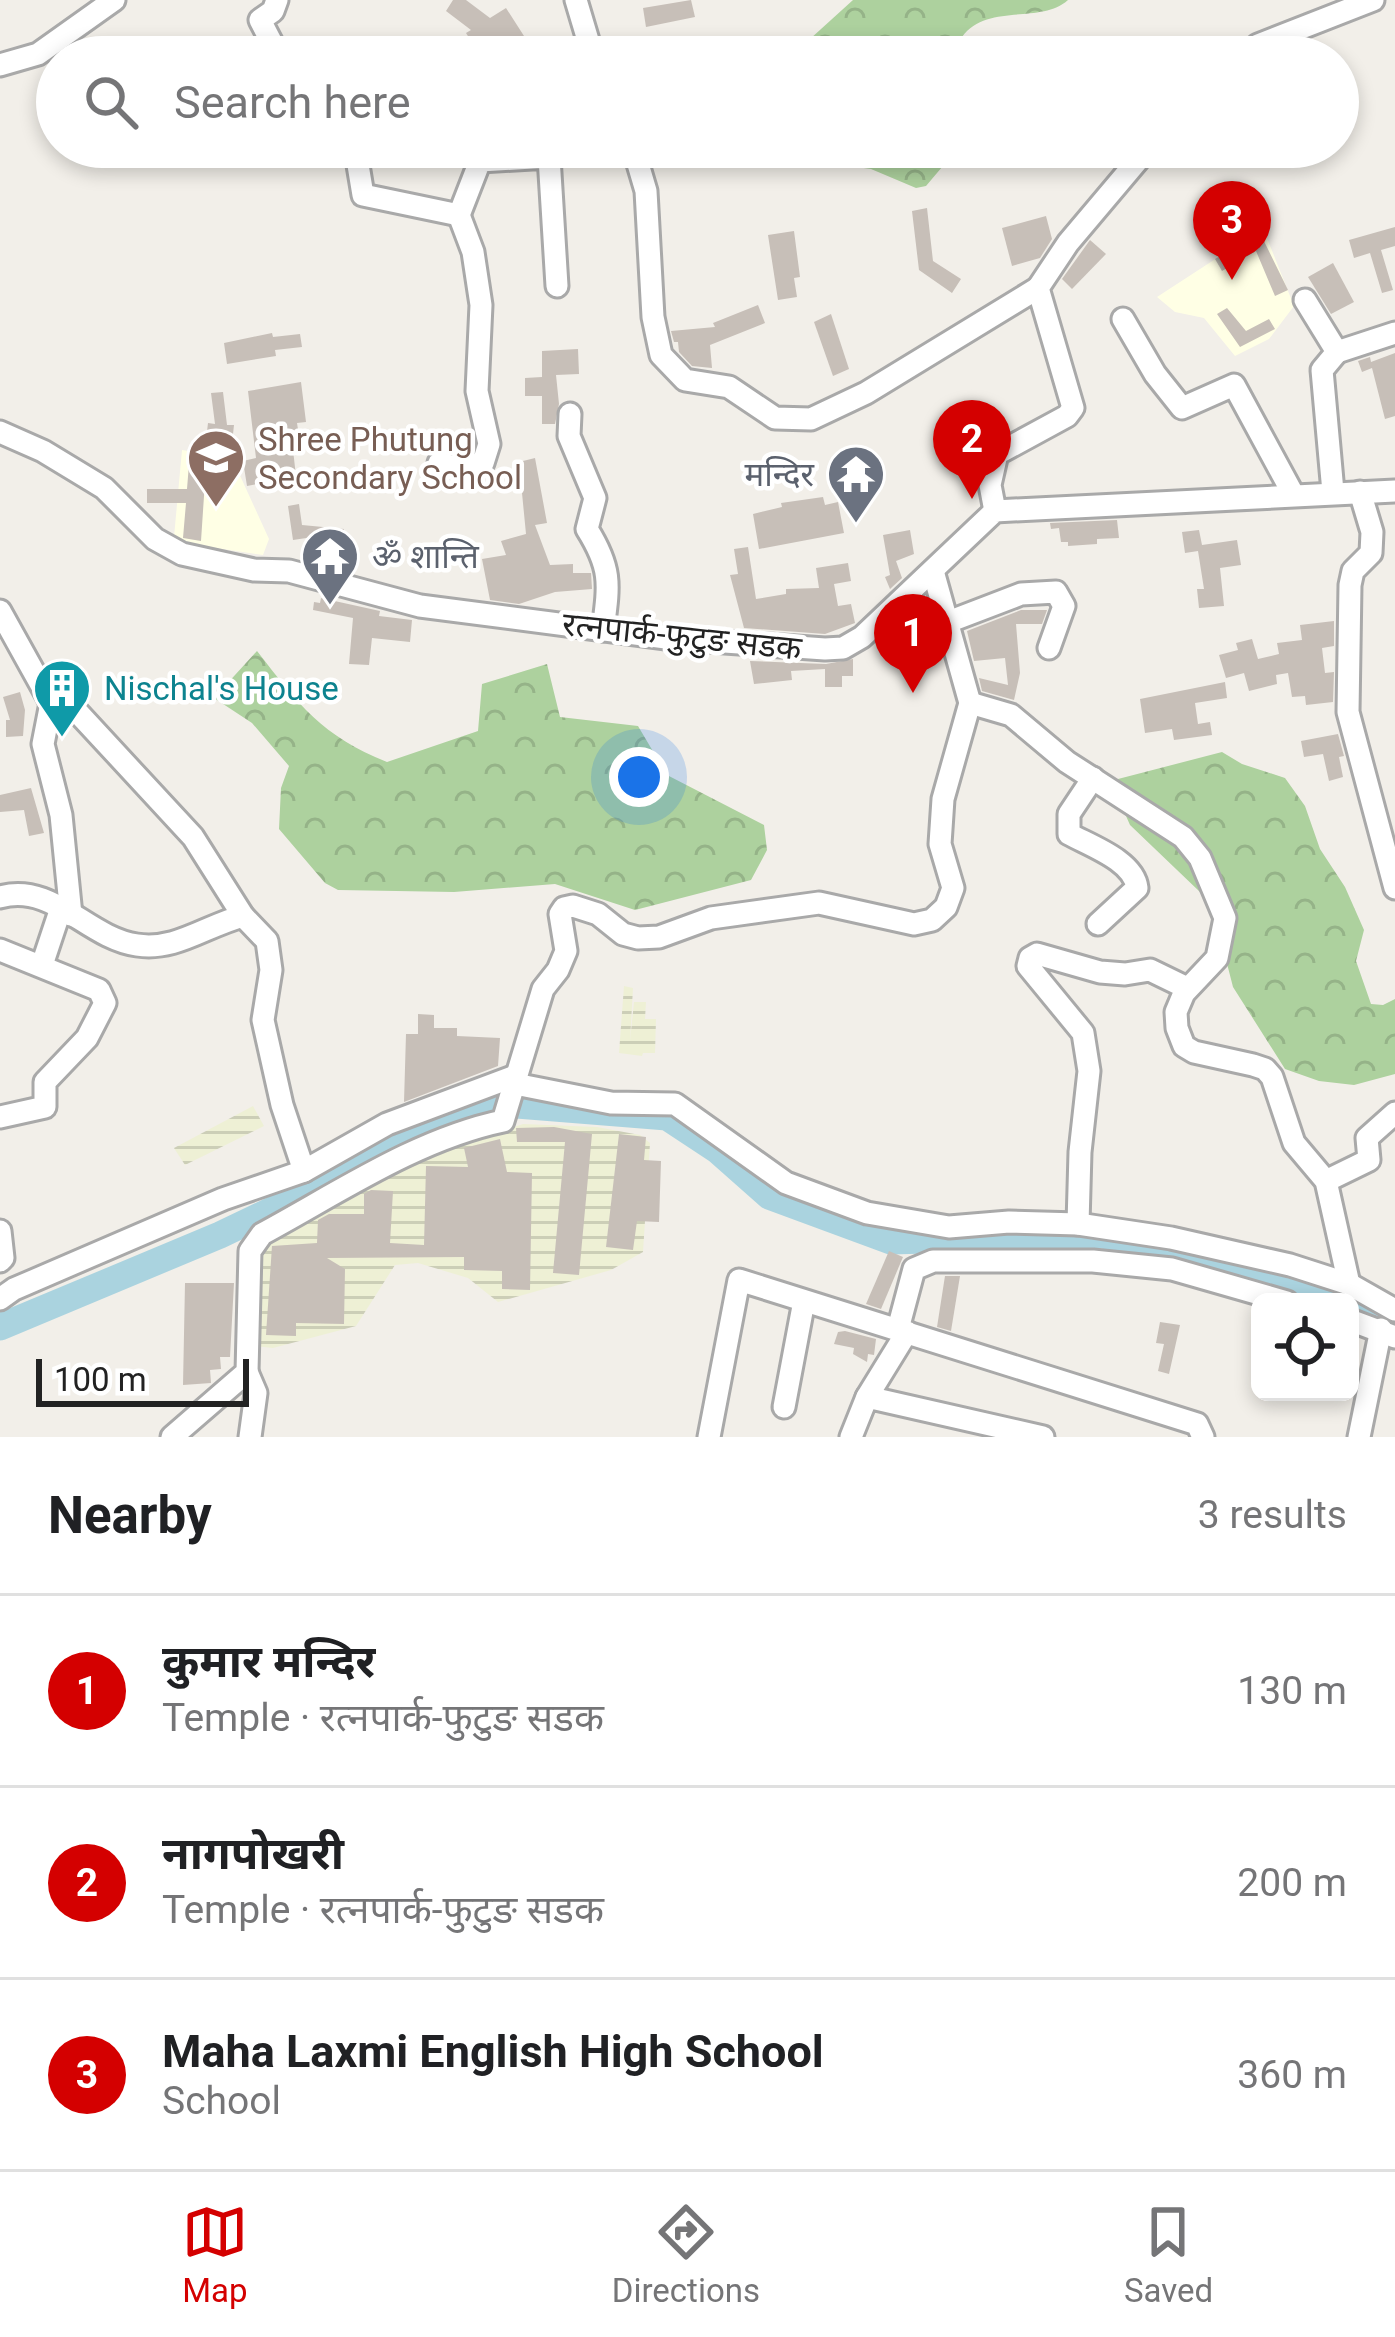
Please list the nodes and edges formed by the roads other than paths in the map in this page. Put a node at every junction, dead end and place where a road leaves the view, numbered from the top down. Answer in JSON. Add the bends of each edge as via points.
{"nodes":[{"id":1,"x":114,"y":0,"type":"edge"},
{"id":2,"x":277,"y":0,"type":"edge"},
{"id":3,"x":576,"y":0,"type":"edge"},
{"id":4,"x":1373,"y":0,"type":"edge"},
{"id":5,"x":63,"y":36,"type":"edge"},
{"id":6,"x":268,"y":36,"type":"edge"},
{"id":7,"x":587,"y":36,"type":"edge"},
{"id":8,"x":1281,"y":36,"type":"edge"},
{"id":9,"x":36,"y":55,"type":"edge"},
{"id":10,"x":0,"y":65,"type":"edge"},
{"id":11,"x":358,"y":168,"type":"edge"},
{"id":12,"x":477,"y":168,"type":"edge"},
{"id":13,"x":550,"y":168,"type":"edge"},
{"id":14,"x":639,"y":168,"type":"edge"},
{"id":15,"x":1131,"y":168,"type":"edge"},
{"id":16,"x":459,"y":215,"type":"junction"},
{"id":17,"x":557,"y":286,"type":"dead end"},
{"id":18,"x":1038,"y":289,"type":"junction"},
{"id":19,"x":1305,"y":300,"type":"dead end"},
{"id":20,"x":1123,"y":319,"type":"dead end"},
{"id":21,"x":1395,"y":333,"type":"edge"},
{"id":22,"x":1337,"y":352,"type":"junction"},
{"id":23,"x":570,"y":414,"type":"dead end"},
{"id":24,"x":0,"y":431,"type":"edge"},
{"id":25,"x":440,"y":463,"type":"dead end"},
{"id":26,"x":1395,"y":491,"type":"edge"},
{"id":27,"x":1333,"y":492,"type":"junction"},
{"id":28,"x":1360,"y":492,"type":"junction"},
{"id":29,"x":1293,"y":494,"type":"junction"},
{"id":30,"x":995,"y":512,"type":"junction"},
{"id":31,"x":932,"y":571,"type":"junction"},
{"id":32,"x":0,"y":611,"type":"edge"},
{"id":33,"x":948,"y":622,"type":"junction"},
{"id":34,"x":603,"y":630,"type":"junction"},
{"id":35,"x":1048,"y":648,"type":"dead end"},
{"id":36,"x":51,"y":703,"type":"junction"},
{"id":37,"x":970,"y":703,"type":"junction"},
{"id":38,"x":1093,"y":778,"type":"junction"},
{"id":39,"x":1395,"y":888,"type":"edge"},
{"id":40,"x":0,"y":897,"type":"edge"},
{"id":41,"x":66,"y":912,"type":"junction"},
{"id":42,"x":243,"y":916,"type":"junction"},
{"id":43,"x":1098,"y":924,"type":"dead end"},
{"id":44,"x":0,"y":950,"type":"edge"},
{"id":45,"x":42,"y":965,"type":"junction"},
{"id":46,"x":1187,"y":988,"type":"junction"},
{"id":47,"x":515,"y":1080,"type":"junction"},
{"id":48,"x":1395,"y":1113,"type":"edge"},
{"id":49,"x":0,"y":1117,"type":"edge"},
{"id":50,"x":304,"y":1171,"type":"junction"},
{"id":51,"x":1326,"y":1180,"type":"junction"},
{"id":52,"x":1078,"y":1224,"type":"junction"},
{"id":53,"x":0,"y":1231,"type":"edge"},
{"id":54,"x":0,"y":1261,"type":"edge"},
{"id":55,"x":1349,"y":1284,"type":"junction"},
{"id":56,"x":1256,"y":1293,"type":"edge"},
{"id":57,"x":0,"y":1300,"type":"edge"},
{"id":58,"x":804,"y":1300,"type":"junction"},
{"id":59,"x":1359,"y":1321,"type":"edge"},
{"id":60,"x":1390,"y":1325,"type":"edge"},
{"id":61,"x":903,"y":1331,"type":"junction"},
{"id":62,"x":247,"y":1372,"type":"junction"},
{"id":63,"x":867,"y":1397,"type":"junction"},
{"id":64,"x":784,"y":1407,"type":"dead end"},
{"id":65,"x":172,"y":1437,"type":"edge"},
{"id":66,"x":250,"y":1437,"type":"edge"},
{"id":67,"x":709,"y":1437,"type":"edge"},
{"id":68,"x":851,"y":1437,"type":"edge"},
{"id":69,"x":1043,"y":1437,"type":"edge"},
{"id":70,"x":1204,"y":1437,"type":"edge"},
{"id":71,"x":1359,"y":1437,"type":"edge"}],
"edges":[{"from":1,"to":5,"type":"street"},
{"from":2,"to":6,"type":"street","via":[[260,20]]},
{"from":3,"to":7,"type":"street"},
{"from":4,"to":8,"type":"street"},
{"from":9,"to":10,"type":"street"},
{"from":11,"to":16,"type":"street","via":[[363,195]]},
{"from":12,"to":16,"type":"street"},
{"from":13,"to":17,"type":"street"},
{"from":14,"to":18,"type":"street","via":[[662,355],[685,380],[730,387],[775,418],[811,419],[866,393]]},
{"from":15,"to":18,"type":"street"},
{"from":16,"to":25,"type":"street","via":[[481,305],[477,391],[489,444],[483,463]]},
{"from":18,"to":30,"type":"street","via":[[1072,408],[997,454]]},
{"from":19,"to":22,"type":"street"},
{"from":20,"to":29,"type":"street","via":[[1182,408],[1234,386]]},
{"from":21,"to":22,"type":"street"},
{"from":22,"to":27,"type":"street","via":[[1322,370]]},
{"from":23,"to":34,"type":"street","via":[[569,436],[595,498],[586,529],[609,582]]},
{"from":24,"to":34,"type":"street","name":"रत्नपार्क-फुटुङ सडक","via":[[104,488],[182,554],[290,571],[420,606]]},
{"from":26,"to":28,"type":"street"},
{"from":27,"to":28,"type":"street"},
{"from":27,"to":29,"type":"street"},
{"from":28,"to":39,"type":"street","via":[[1372,532],[1370,553],[1350,585],[1348,712]]},
{"from":29,"to":30,"type":"street"},
{"from":30,"to":31,"type":"street","name":"रत्नपार्क-फुटुङ सडक"},
{"from":31,"to":33,"type":"street"},
{"from":31,"to":34,"type":"street","name":"रत्नपार्क-फुटुङ सडक","via":[[843,648]]},
{"from":32,"to":36,"type":"street"},
{"from":33,"to":35,"type":"street","via":[[1021,594],[1056,592],[1064,606]]},
{"from":33,"to":37,"type":"street"},
{"from":36,"to":41,"type":"street","via":[[44,744],[61,815]]},
{"from":36,"to":42,"type":"street","via":[[69,703],[193,838]]},
{"from":37,"to":38,"type":"street","via":[[1011,716]]},
{"from":37,"to":47,"type":"street","via":[[943,799],[940,844],[953,888],[932,920],[914,924],[819,903],[638,938],[598,914],[564,908],[566,951],[543,989]]},
{"from":38,"to":43,"type":"street","via":[[1069,814],[1069,834],[1126,866],[1138,888]]},
{"from":38,"to":46,"type":"street","via":[[1183,837],[1200,858],[1225,918],[1217,958]]},
{"from":40,"to":41,"type":"street","via":[[40,896]]},
{"from":41,"to":42,"type":"street","via":[[115,940],[172,946]]},
{"from":41,"to":45,"type":"street"},
{"from":42,"to":50,"type":"street","via":[[267,941],[263,1020]]},
{"from":44,"to":45,"type":"street"},
{"from":45,"to":49,"type":"street","via":[[100,990],[105,1003],[87,1038],[45,1082],[45,1107]]},
{"from":46,"to":51,"type":"street","via":[[1176,1012],[1184,1046],[1265,1070],[1294,1143]]},
{"from":46,"to":52,"type":"street","via":[[1150,970],[1113,973],[1030,958],[1038,981],[1082,1033],[1086,1052]]},
{"from":47,"to":50,"type":"street","via":[[387,1124]]},
{"from":47,"to":52,"type":"street","via":[[611,1103],[675,1104],[787,1183],[867,1213],[950,1227]]},
{"from":47,"to":62,"type":"street","via":[[503,1121],[424,1148],[254,1242]]},
{"from":48,"to":51,"type":"street","via":[[1367,1138],[1370,1160]]},
{"from":50,"to":57,"type":"street"},
{"from":51,"to":55,"type":"street"},
{"from":52,"to":55,"type":"street","via":[[1172,1238]]},
{"from":53,"to":54,"type":"street"},
{"from":55,"to":60,"type":"street"},
{"from":56,"to":61,"type":"street","via":[[1172,1269],[1093,1261],[933,1261],[914,1270]]},
{"from":58,"to":61,"type":"street"},
{"from":58,"to":64,"type":"street"},
{"from":58,"to":67,"type":"street","via":[[739,1280]]},
{"from":59,"to":60,"type":"street"},
{"from":60,"to":71,"type":"street"},
{"from":61,"to":63,"type":"street"},
{"from":61,"to":70,"type":"street","via":[[1197,1424]]},
{"from":62,"to":65,"type":"street"},
{"from":62,"to":66,"type":"street","via":[[256,1393]]},
{"from":63,"to":68,"type":"street"},
{"from":63,"to":69,"type":"street"}]}
